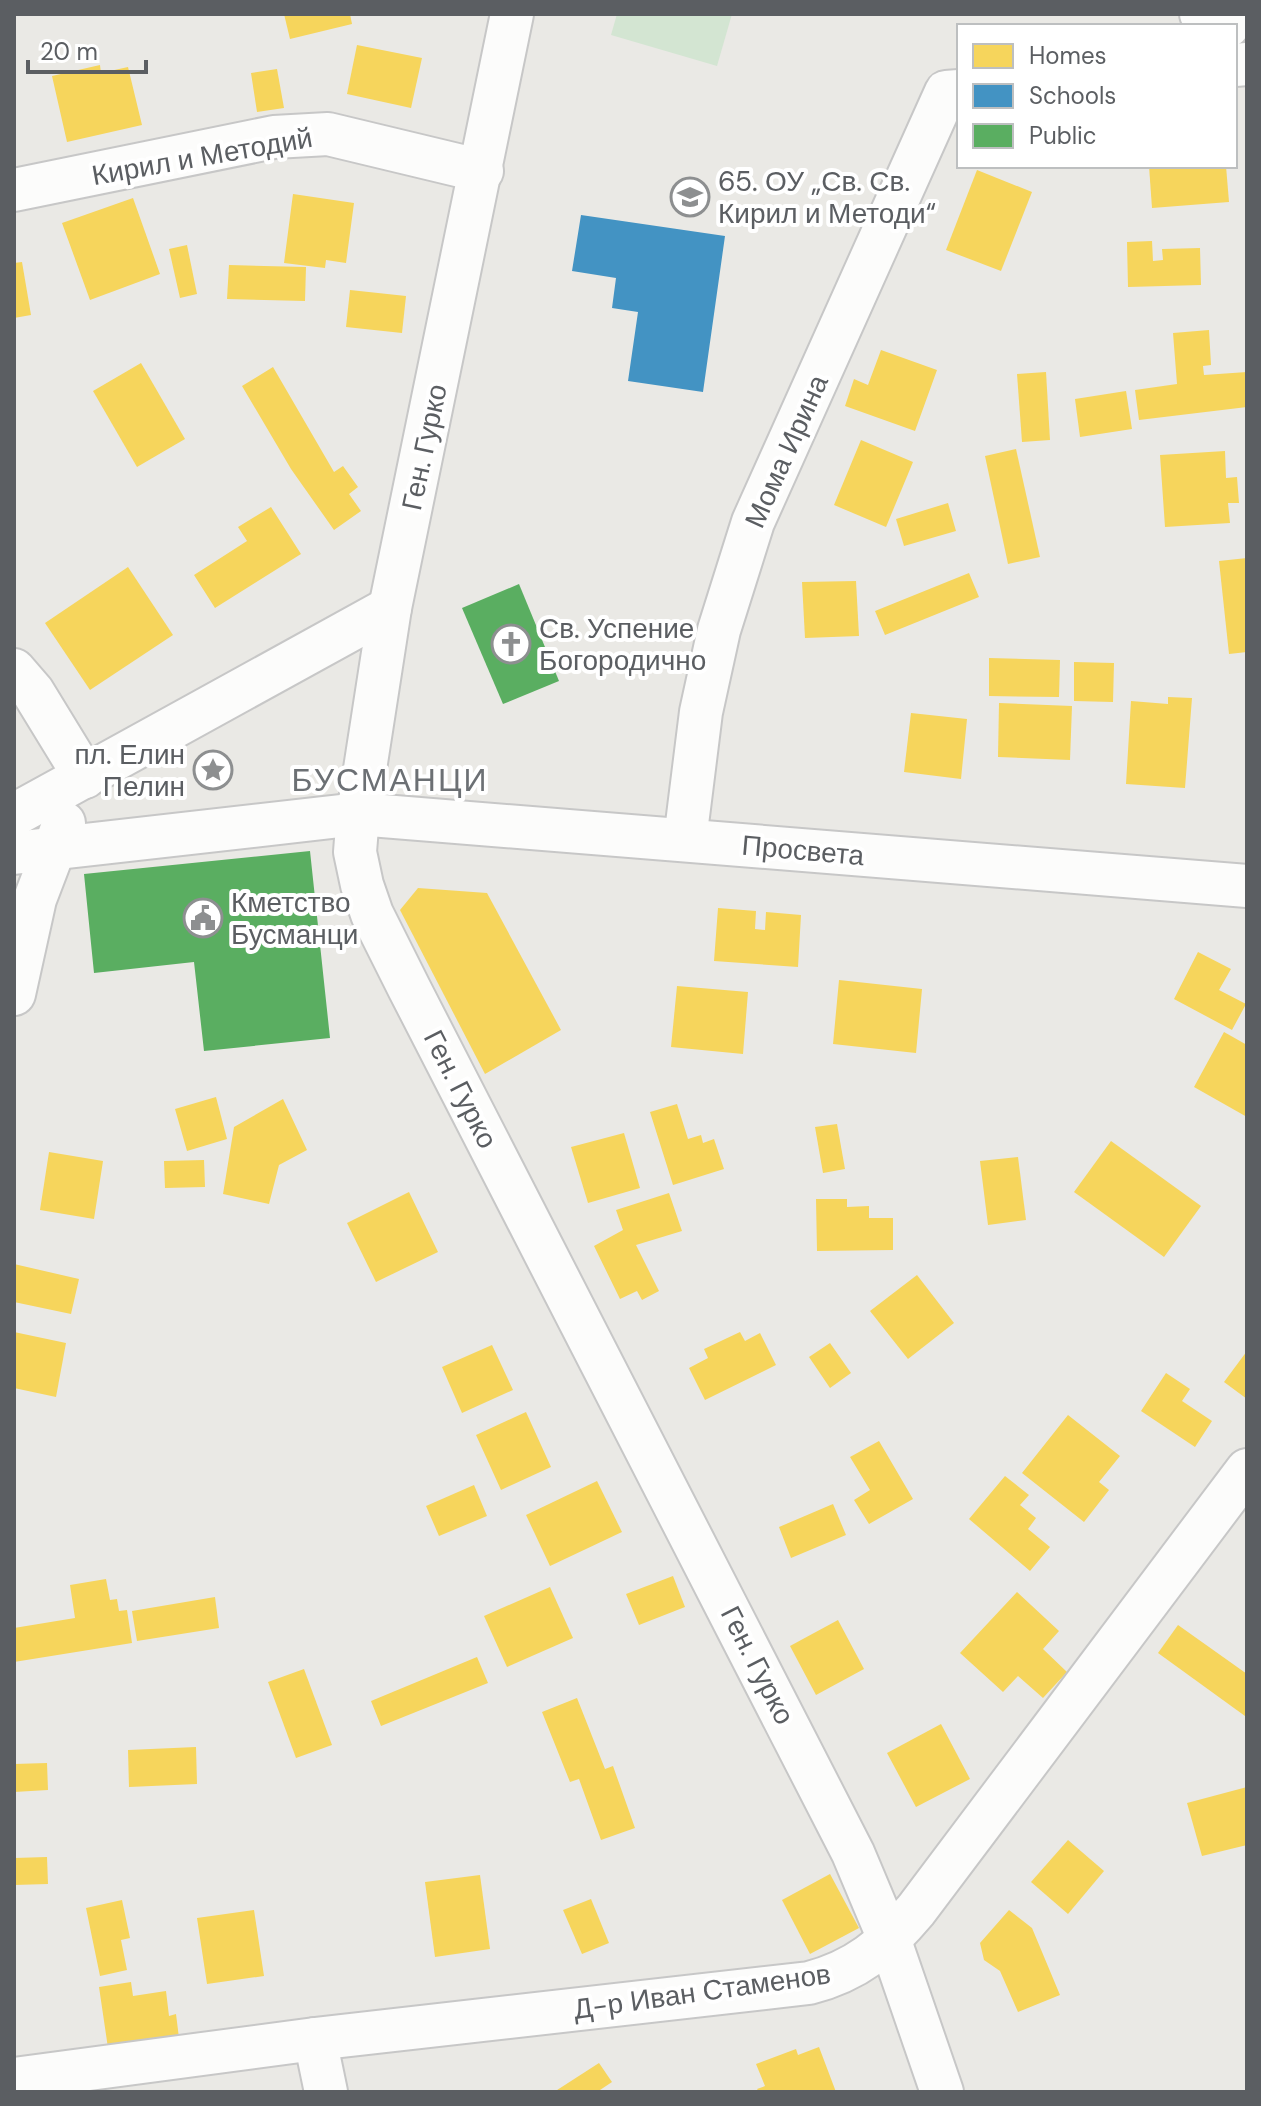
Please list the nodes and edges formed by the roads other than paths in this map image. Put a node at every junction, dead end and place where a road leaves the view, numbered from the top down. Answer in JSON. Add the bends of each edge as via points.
{"nodes":[{"id":1,"x":512,"y":14,"type":"edge"},
{"id":2,"x":1201,"y":14,"type":"edge"},
{"id":3,"x":1224,"y":24,"type":"edge"},
{"id":4,"x":957,"y":91,"type":"edge"},
{"id":5,"x":482,"y":171,"type":"junction"},
{"id":6,"x":14,"y":190,"type":"edge"},
{"id":7,"x":390,"y":608,"type":"junction"},
{"id":8,"x":14,"y":670,"type":"edge"},
{"id":9,"x":85,"y":777,"type":"junction"},
{"id":10,"x":358,"y":814,"type":"junction"},
{"id":11,"x":14,"y":815,"type":"edge"},
{"id":12,"x":685,"y":840,"type":"junction"},
{"id":13,"x":34,"y":849,"type":"edge"},
{"id":14,"x":1247,"y":886,"type":"edge"},
{"id":15,"x":14,"y":994,"type":"edge"},
{"id":16,"x":1247,"y":1470,"type":"edge"},
{"id":17,"x":890,"y":1941,"type":"junction"},
{"id":18,"x":315,"y":2039,"type":"junction"},
{"id":19,"x":14,"y":2079,"type":"edge"},
{"id":20,"x":326,"y":2092,"type":"edge"},
{"id":21,"x":942,"y":2092,"type":"edge"}],
"edges":[{"from":1,"to":5,"type":"street","name":"Ген. Гурко"},
{"from":2,"to":3,"type":"street"},
{"from":4,"to":12,"type":"street","name":"Мома Ирина","via":[[946,92],[753,522],[719,630],[701,712]]},
{"from":5,"to":6,"type":"street","name":"Кирил и Методий","via":[[328,134],[274,137]]},
{"from":5,"to":7,"type":"street","name":"Ген. Гурко"},
{"from":7,"to":9,"type":"street"},
{"from":7,"to":10,"type":"street","name":"Ген. Гурко"},
{"from":8,"to":9,"type":"street"},
{"from":9,"to":11,"type":"street"},
{"from":9,"to":13,"type":"street"},
{"from":10,"to":12,"type":"street","name":"Просвета"},
{"from":10,"to":13,"type":"street","name":"Просвета"},
{"from":10,"to":17,"type":"street","name":"Ген. Гурко","via":[[355,852],[372,914],[795,1736]]},
{"from":12,"to":14,"type":"street","name":"Просвета"},
{"from":13,"to":15,"type":"street","via":[[35,899]]},
{"from":16,"to":17,"type":"street","name":"Д-р Иван Стаменов"},
{"from":17,"to":18,"type":"street","name":"Д-р Иван Стаменов","via":[[862,1963],[809,1983]]},
{"from":17,"to":21,"type":"street","name":"Ген. Гурко"},
{"from":18,"to":19,"type":"street","name":"Д-р Иван Стаменов"},
{"from":18,"to":20,"type":"street"}]}
